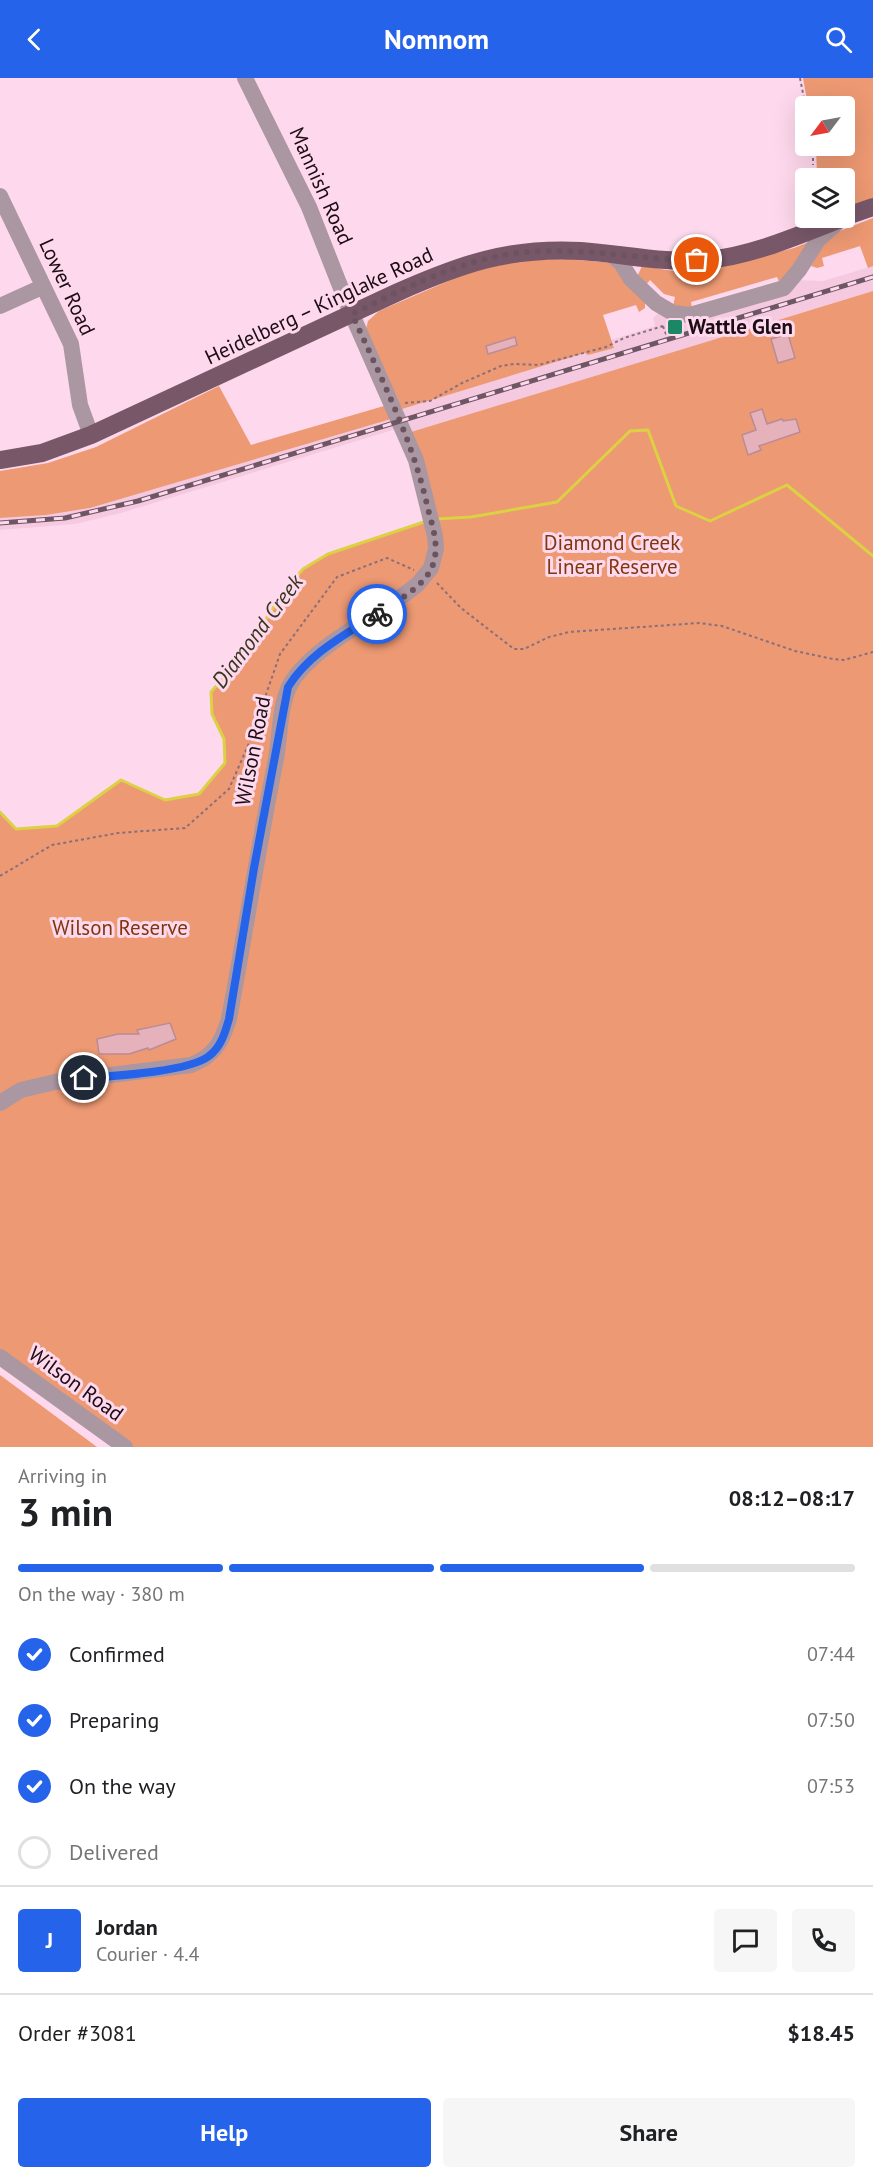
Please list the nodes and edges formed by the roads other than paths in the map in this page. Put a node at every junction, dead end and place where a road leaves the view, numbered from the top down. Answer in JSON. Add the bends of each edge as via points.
{"nodes":[{"id":1,"x":245,"y":78,"type":"edge"},
{"id":2,"x":0,"y":196,"type":"edge"},
{"id":3,"x":873,"y":207,"type":"edge"},
{"id":4,"x":855,"y":213,"type":"edge"},
{"id":5,"x":801,"y":228,"type":"edge"},
{"id":6,"x":831,"y":228,"type":"edge"},
{"id":7,"x":611,"y":254,"type":"junction"},
{"id":8,"x":640,"y":257,"type":"junction"},
{"id":9,"x":638,"y":286,"type":"junction"},
{"id":10,"x":42,"y":287,"type":"junction"},
{"id":11,"x":0,"y":306,"type":"edge"},
{"id":12,"x":352,"y":314,"type":"junction"},
{"id":13,"x":91,"y":435,"type":"junction"},
{"id":14,"x":0,"y":460,"type":"edge"},
{"id":15,"x":0,"y":1102,"type":"edge"},
{"id":16,"x":0,"y":1357,"type":"edge"},
{"id":17,"x":125,"y":1447,"type":"edge"}],
"edges":[{"from":1,"to":12,"type":"street","name":"Mannish Road","via":[[309,207]]},
{"from":2,"to":10,"type":"street","name":"Lower Road"},
{"from":3,"to":4,"type":"main road","name":"Heidelberg – Kinglake Road"},
{"from":5,"to":8,"type":"main road","name":"Heidelberg – Kinglake Road","via":[[776,244],[721,258]]},
{"from":6,"to":9,"type":"street","via":[[784,288],[705,312],[684,316],[666,309]]},
{"from":7,"to":8,"type":"main road","name":"Heidelberg – Kinglake Road"},
{"from":7,"to":9,"type":"street"},
{"from":7,"to":12,"type":"main road","name":"Heidelberg – Kinglake Road","via":[[542,251],[490,257],[444,272]]},
{"from":8,"to":9,"type":"street","via":[[633,276]]},
{"from":10,"to":11,"type":"street"},
{"from":10,"to":13,"type":"street","name":"Lower Road","via":[[71,345],[80,405]]},
{"from":12,"to":13,"type":"main road","name":"Heidelberg – Kinglake Road"},
{"from":12,"to":15,"type":"street","name":"Wilson Road","via":[[413,451],[435,536],[435,555],[427,576],[317,654],[288,687],[229,1019],[222,1040],[210,1056],[191,1065],[55,1082],[21,1090]]},
{"from":13,"to":14,"type":"main road","name":"Heidelberg – Kinglake Road","via":[[42,453]]},
{"from":16,"to":17,"type":"street","name":"Wilson Road"}]}
